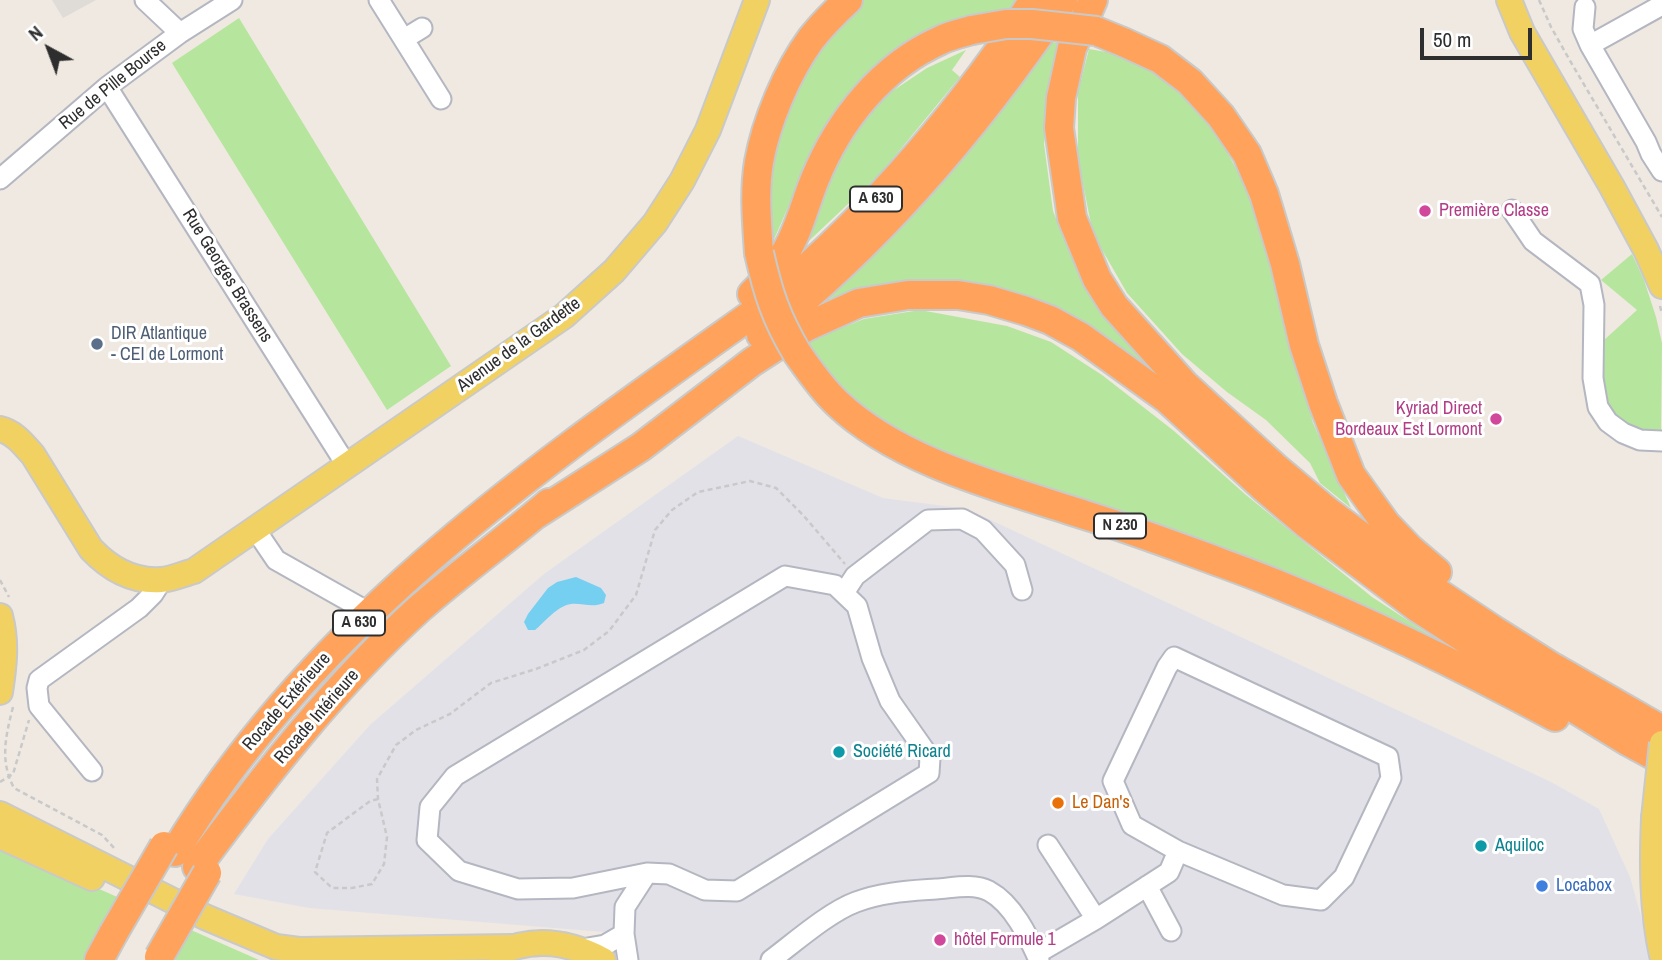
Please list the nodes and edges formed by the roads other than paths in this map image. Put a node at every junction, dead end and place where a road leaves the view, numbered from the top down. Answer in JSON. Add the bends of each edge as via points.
{"nodes":[{"id":1,"x":145,"y":0,"type":"edge"},
{"id":2,"x":232,"y":0,"type":"edge"},
{"id":3,"x":379,"y":0,"type":"edge"},
{"id":4,"x":757,"y":0,"type":"edge"},
{"id":5,"x":848,"y":0,"type":"edge"},
{"id":6,"x":1034,"y":0,"type":"edge"},
{"id":7,"x":1063,"y":0,"type":"edge"},
{"id":8,"x":1093,"y":0,"type":"edge"},
{"id":9,"x":1509,"y":0,"type":"edge"},
{"id":10,"x":1525,"y":0,"type":"edge"},
{"id":11,"x":1585,"y":4,"type":"edge"},
{"id":12,"x":1662,"y":5,"type":"edge"},
{"id":13,"x":1632,"y":21,"type":"junction"},
{"id":14,"x":422,"y":27,"type":"dead end"},
{"id":15,"x":180,"y":33,"type":"junction"},
{"id":16,"x":404,"y":38,"type":"junction"},
{"id":17,"x":1590,"y":45,"type":"junction"},
{"id":18,"x":107,"y":87,"type":"junction"},
{"id":19,"x":441,"y":99,"type":"dead end"},
{"id":20,"x":1654,"y":142,"type":"edge"},
{"id":21,"x":1662,"y":171,"type":"edge"},
{"id":22,"x":0,"y":179,"type":"edge"},
{"id":23,"x":1512,"y":210,"type":"dead end"},
{"id":24,"x":1662,"y":243,"type":"edge"},
{"id":25,"x":1662,"y":286,"type":"edge"},
{"id":26,"x":682,"y":364,"type":"junction"},
{"id":27,"x":0,"y":429,"type":"edge"},
{"id":28,"x":1662,"y":441,"type":"edge"},
{"id":29,"x":347,"y":466,"type":"junction"},
{"id":30,"x":535,"y":515,"type":"junction"},
{"id":31,"x":255,"y":529,"type":"junction"},
{"id":32,"x":162,"y":580,"type":"junction"},
{"id":33,"x":1021,"y":590,"type":"dead end"},
{"id":34,"x":844,"y":593,"type":"junction"},
{"id":35,"x":370,"y":613,"type":"junction"},
{"id":36,"x":0,"y":616,"type":"edge"},
{"id":37,"x":0,"y":692,"type":"edge"},
{"id":38,"x":1662,"y":712,"type":"edge"},
{"id":39,"x":1662,"y":730,"type":"edge"},
{"id":40,"x":1629,"y":742,"type":"junction"},
{"id":41,"x":1662,"y":743,"type":"edge"},
{"id":42,"x":1662,"y":760,"type":"edge"},
{"id":43,"x":92,"y":771,"type":"dead end"},
{"id":44,"x":3,"y":812,"type":"edge"},
{"id":45,"x":1048,"y":845,"type":"dead end"},
{"id":46,"x":1178,"y":851,"type":"junction"},
{"id":47,"x":186,"y":860,"type":"junction"},
{"id":48,"x":647,"y":873,"type":"junction"},
{"id":49,"x":1147,"y":886,"type":"junction"},
{"id":50,"x":1096,"y":919,"type":"junction"},
{"id":51,"x":1171,"y":930,"type":"dead end"},
{"id":52,"x":624,"y":934,"type":"junction"},
{"id":53,"x":512,"y":947,"type":"junction"},
{"id":54,"x":138,"y":951,"type":"edge"},
{"id":55,"x":593,"y":954,"type":"edge"},
{"id":56,"x":1662,"y":955,"type":"edge"},
{"id":57,"x":1038,"y":957,"type":"edge"},
{"id":58,"x":99,"y":960,"type":"edge"},
{"id":59,"x":271,"y":960,"type":"edge"},
{"id":60,"x":486,"y":960,"type":"edge"},
{"id":61,"x":628,"y":960,"type":"edge"},
{"id":62,"x":771,"y":960,"type":"edge"}],
"edges":[{"from":1,"to":15,"type":"street"},
{"from":2,"to":15,"type":"street","name":"Rue de Pille Bourse"},
{"from":3,"to":16,"type":"street"},
{"from":4,"to":29,"type":"main road","name":"Avenue de la Gardette","via":[[708,130],[682,181],[614,271],[564,316]]},
{"from":5,"to":40,"type":"highway","number":"N 230","bridge":true,"via":[[810,40],[771,116],[759,162],[756,204],[759,253],[775,310],[797,353],[837,403],[895,444],[931,462],[1273,582],[1466,670],[1597,739]]},
{"from":6,"to":26,"type":"highway","number":"A 630","via":[[970,92],[859,218],[786,287]]},
{"from":7,"to":30,"type":"highway","number":"A 630","via":[[986,108],[833,275]]},
{"from":8,"to":39,"type":"highway","via":[[1072,48],[1059,128],[1072,218],[1097,279],[1114,306],[1184,384],[1326,510],[1492,629]]},
{"from":9,"to":25,"type":"main road","via":[[1522,32],[1612,187]]},
{"from":10,"to":24,"type":"main road","via":[[1549,50]]},
{"from":11,"to":13,"type":"street","via":[[1599,24],[1621,16]]},
{"from":11,"to":17,"type":"street","via":[[1583,29]]},
{"from":12,"to":13,"type":"street"},
{"from":13,"to":17,"type":"street"},
{"from":14,"to":16,"type":"street"},
{"from":15,"to":18,"type":"street","name":"Rue de Pille Bourse"},
{"from":16,"to":19,"type":"street"},
{"from":17,"to":20,"type":"street"},
{"from":18,"to":22,"type":"street","name":"Rue de Pille Bourse"},
{"from":18,"to":29,"type":"street","name":"Rue Georges Brassens"},
{"from":20,"to":21,"type":"street","via":[[1651,155]]},
{"from":23,"to":28,"type":"street","via":[[1534,241],[1590,285],[1594,305],[1586,331],[1598,407],[1623,433]]},
{"from":26,"to":35,"type":"highway","name":"Rocade Extérieure","number":"A 630","via":[[508,492]]},
{"from":26,"to":38,"type":"highway","bridge":true,"via":[[777,266],[836,135],[902,62],[941,40],[1006,24],[1096,31],[1160,60],[1190,82],[1247,154],[1264,194],[1328,420],[1351,475],[1386,524],[1442,576],[1499,615]]},
{"from":27,"to":32,"type":"main road","name":"Avenue de la Gardette","via":[[7,430],[33,455],[103,561],[132,578]]},
{"from":29,"to":31,"type":"main road","name":"Avenue de la Gardette"},
{"from":30,"to":40,"type":"highway","number":"N 230","via":[[640,447],[806,327],[859,303],[908,295],[989,300],[1050,320],[1113,359],[1167,399],[1308,525],[1418,608]]},
{"from":30,"to":47,"type":"highway","name":"Rocade Intérieure","number":"A 630","via":[[419,609],[335,693],[223,831],[213,861]]},
{"from":31,"to":32,"type":"main road","name":"Avenue de la Gardette","via":[[194,571]]},
{"from":31,"to":35,"type":"street","via":[[276,560]]},
{"from":32,"to":43,"type":"street","via":[[139,608],[39,680],[39,706]]},
{"from":33,"to":34,"type":"street","via":[[1015,565],[983,530],[962,519],[928,520],[855,576]]},
{"from":34,"to":48,"type":"street","via":[[857,606],[890,701],[930,758],[929,773],[737,891],[705,890],[669,874]]},
{"from":34,"to":48,"type":"street","via":[[835,585],[785,576],[455,776],[430,807],[427,840],[459,871],[506,886],[573,888]]},
{"from":35,"to":47,"type":"highway","name":"Rocade Extérieure","number":"A 630","via":[[240,757],[198,814]]},
{"from":36,"to":37,"type":"main road","via":[[5,659]]},
{"from":40,"to":42,"type":"highway","number":"N 230"},
{"from":41,"to":56,"type":"main road","bridge":true,"via":[[1653,850]]},
{"from":44,"to":53,"type":"main road","via":[[205,917],[276,947]]},
{"from":44,"to":59,"type":"main road"},
{"from":45,"to":50,"type":"street"},
{"from":46,"to":46,"type":"street","via":[[1132,825],[1113,780],[1174,657],[1388,757],[1391,778],[1344,877],[1321,900],[1283,895]]},
{"from":46,"to":49,"type":"street","via":[[1169,872]]},
{"from":47,"to":54,"type":"highway","name":"Rocade Extérieure","number":"A 630"},
{"from":47,"to":54,"type":"highway","bridge":true},
{"from":48,"to":52,"type":"street","via":[[625,907]]},
{"from":49,"to":50,"type":"street"},
{"from":49,"to":51,"type":"street"},
{"from":50,"to":57,"type":"street"},
{"from":52,"to":55,"type":"street"},
{"from":52,"to":61,"type":"street"},
{"from":53,"to":55,"type":"main road","via":[[557,943]]},
{"from":53,"to":60,"type":"main road"},
{"from":54,"to":58,"type":"highway"},
{"from":57,"to":62,"type":"street","via":[[1018,919],[1002,901],[971,886],[887,893],[855,902]]}]}
